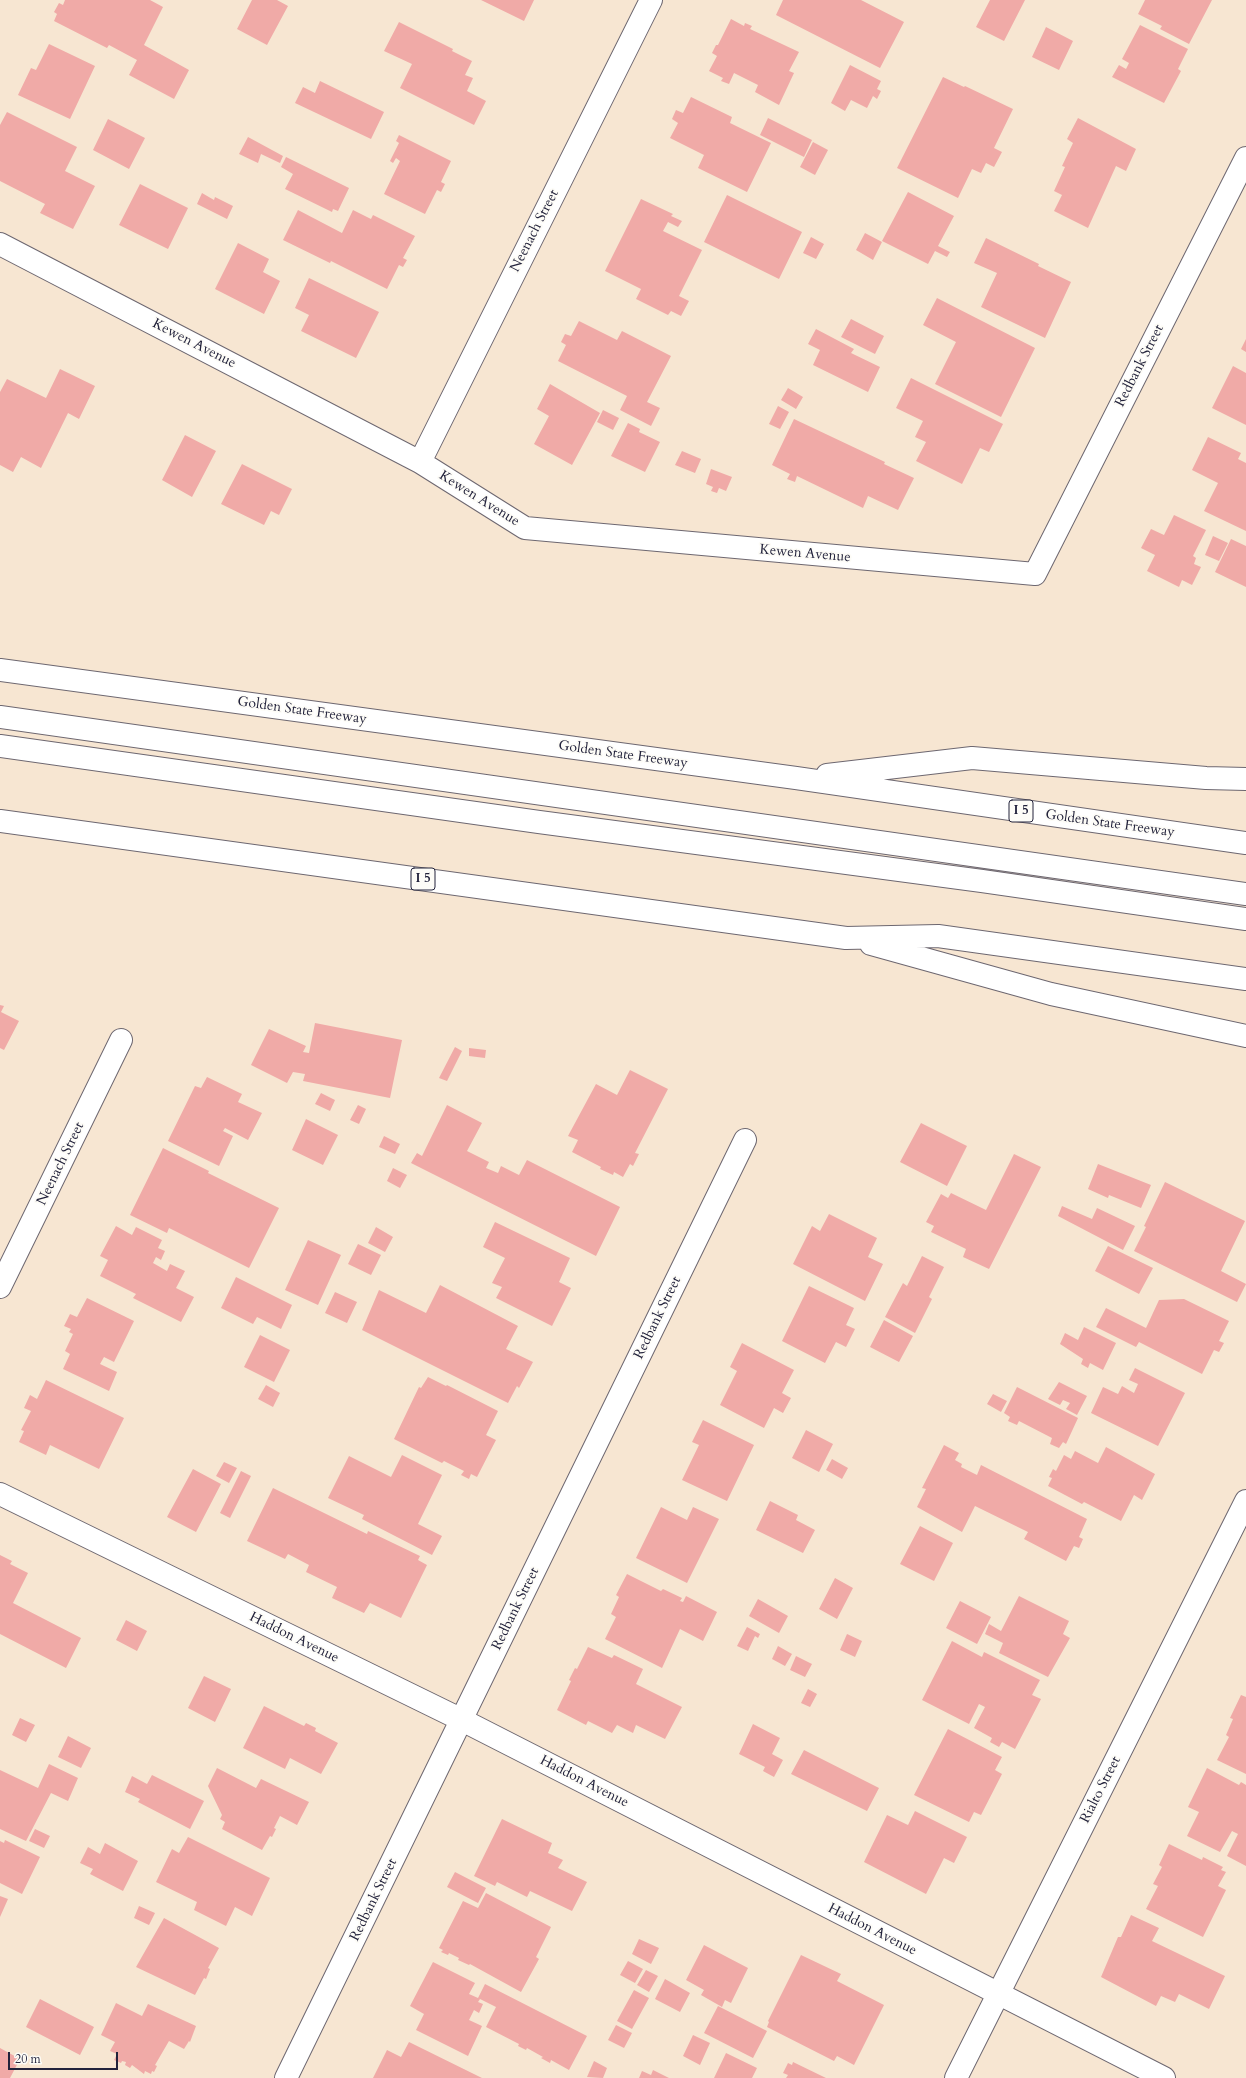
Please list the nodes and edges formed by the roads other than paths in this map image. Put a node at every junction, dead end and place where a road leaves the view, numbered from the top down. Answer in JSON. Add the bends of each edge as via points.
{"nodes":[{"id":1,"x":651,"y":0,"type":"edge"},
{"id":2,"x":1246,"y":158,"type":"edge"},
{"id":3,"x":0,"y":244,"type":"edge"},
{"id":4,"x":420,"y":462,"type":"junction"},
{"id":5,"x":1035,"y":574,"type":"joint"},
{"id":6,"x":0,"y":670,"type":"edge"},
{"id":7,"x":0,"y":717,"type":"edge"},
{"id":8,"x":0,"y":746,"type":"edge"},
{"id":9,"x":796,"y":778,"type":"junction"},
{"id":10,"x":1246,"y":779,"type":"edge"},
{"id":11,"x":0,"y":821,"type":"edge"},
{"id":12,"x":1246,"y":843,"type":"edge"},
{"id":13,"x":1246,"y":894,"type":"edge"},
{"id":14,"x":1246,"y":919,"type":"edge"},
{"id":15,"x":846,"y":938,"type":"junction"},
{"id":16,"x":1246,"y":979,"type":"edge"},
{"id":17,"x":1246,"y":1036,"type":"edge"},
{"id":18,"x":121,"y":1040,"type":"dead end"},
{"id":19,"x":745,"y":1140,"type":"dead end"},
{"id":20,"x":0,"y":1287,"type":"edge"},
{"id":21,"x":0,"y":1494,"type":"edge"},
{"id":22,"x":1246,"y":1501,"type":"edge"},
{"id":23,"x":462,"y":1720,"type":"junction"},
{"id":24,"x":998,"y":1995,"type":"junction"},
{"id":25,"x":286,"y":2078,"type":"edge"},
{"id":26,"x":956,"y":2078,"type":"edge"},
{"id":27,"x":1164,"y":2078,"type":"edge"}],
"edges":[{"from":1,"to":4,"type":"main road","name":"Neenach Street"},
{"from":2,"to":5,"type":"main road","name":"Redbank Street"},
{"from":3,"to":4,"type":"main road","name":"Kewen Avenue"},
{"from":4,"to":5,"type":"main road","name":"Kewen Avenue","via":[[525,528]]},
{"from":6,"to":9,"type":"main road","name":"Golden State Freeway","number":"I 5"},
{"from":7,"to":13,"type":"main road"},
{"from":8,"to":14,"type":"main road"},
{"from":9,"to":10,"type":"main road","via":[[972,758],[1206,778]]},
{"from":9,"to":12,"type":"main road","name":"Golden State Freeway","number":"I 5"},
{"from":11,"to":15,"type":"main road","number":"I 5"},
{"from":15,"to":16,"type":"main road","number":"I 5","via":[[938,936]]},
{"from":15,"to":17,"type":"main road","via":[[1051,994]]},
{"from":18,"to":20,"type":"main road","name":"Neenach Street"},
{"from":19,"to":23,"type":"main road","name":"Redbank Street"},
{"from":21,"to":23,"type":"main road","name":"Haddon Avenue"},
{"from":22,"to":24,"type":"main road","name":"Rialto Street"},
{"from":23,"to":24,"type":"main road","name":"Haddon Avenue"},
{"from":23,"to":25,"type":"main road","name":"Redbank Street"},
{"from":24,"to":26,"type":"main road","name":"Rialto Street"},
{"from":24,"to":27,"type":"main road","name":"Haddon Avenue"}]}
